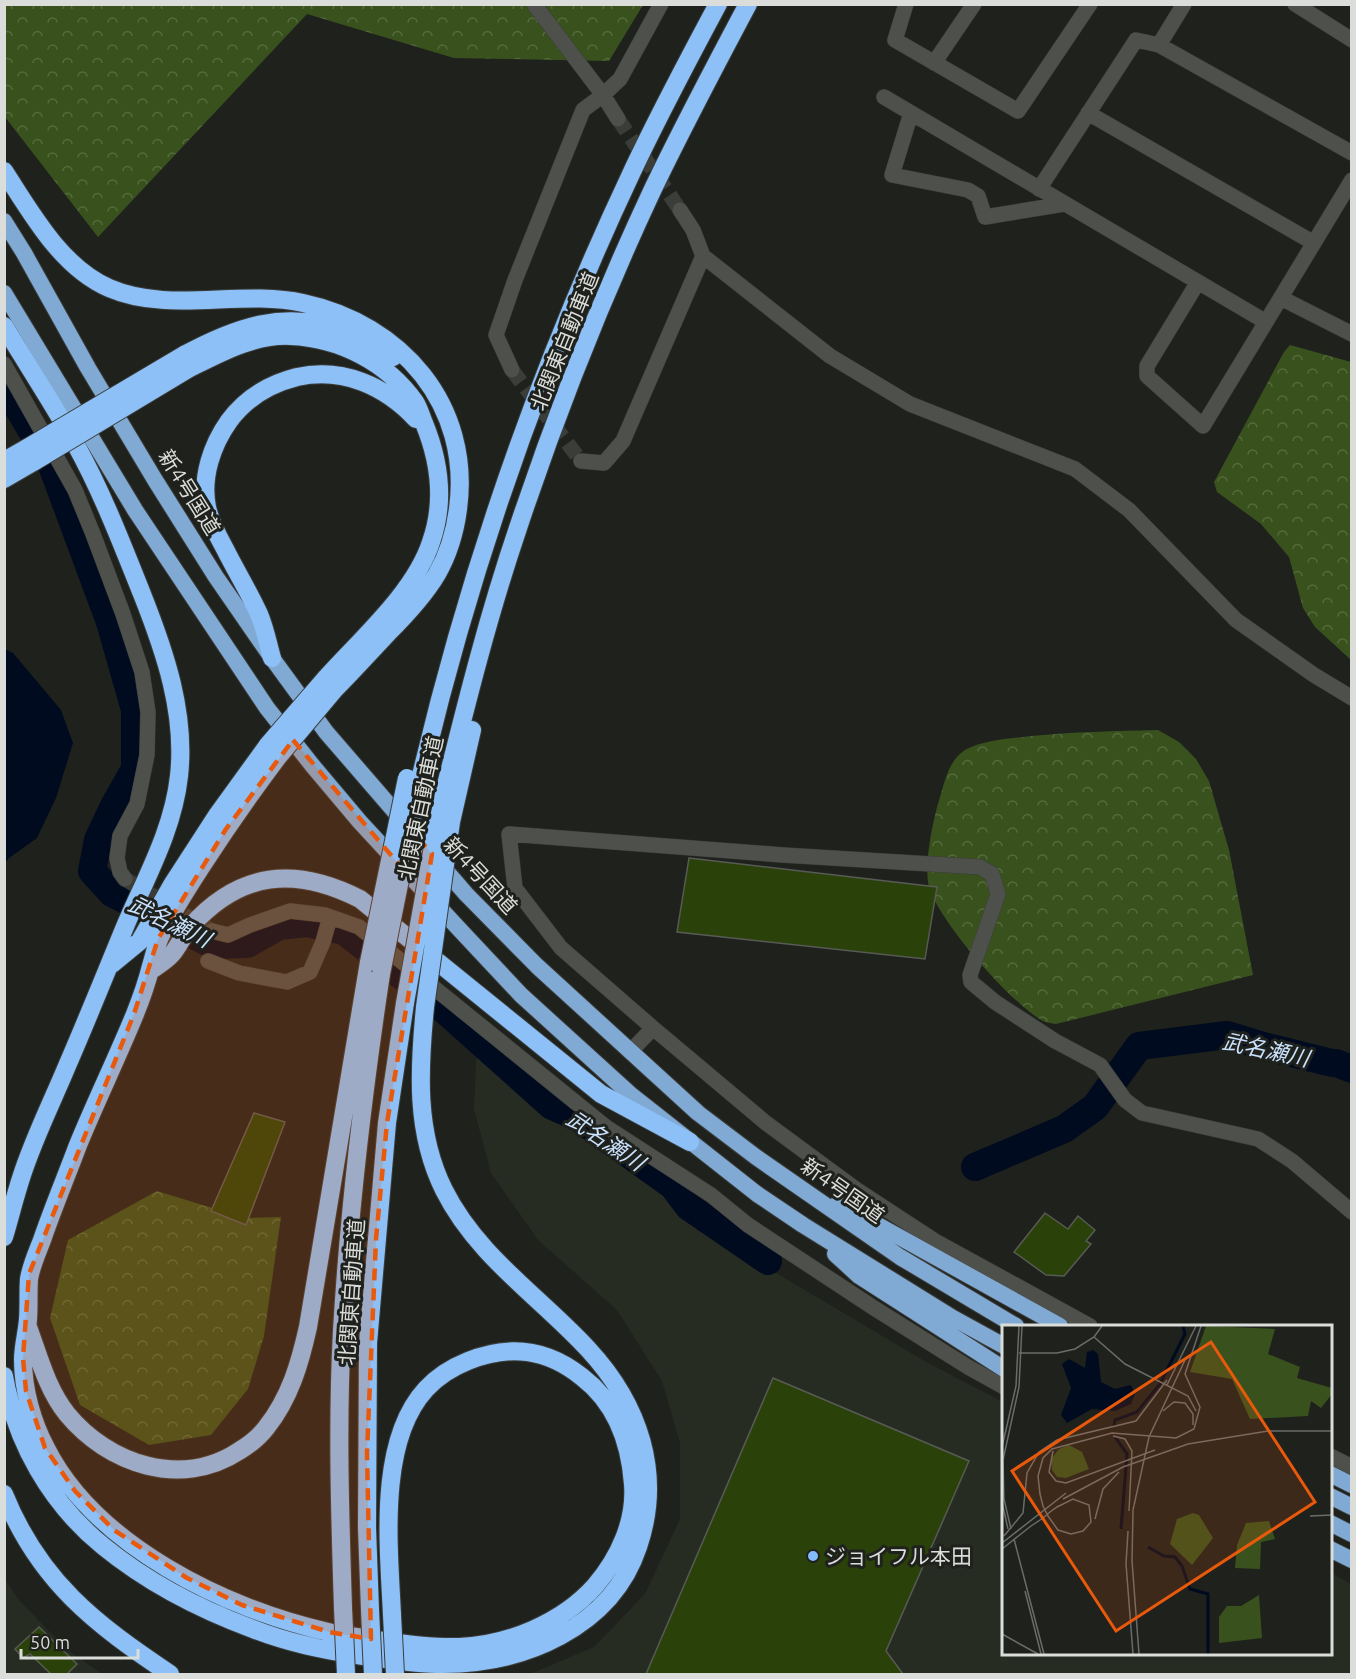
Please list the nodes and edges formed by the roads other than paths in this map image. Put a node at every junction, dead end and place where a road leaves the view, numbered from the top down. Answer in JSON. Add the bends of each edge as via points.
{"nodes":[{"id":1,"x":534,"y":4,"type":"edge"},
{"id":2,"x":661,"y":4,"type":"edge"},
{"id":3,"x":718,"y":4,"type":"edge"},
{"id":4,"x":748,"y":4,"type":"edge"},
{"id":5,"x":906,"y":4,"type":"edge"},
{"id":6,"x":974,"y":4,"type":"edge"},
{"id":7,"x":1090,"y":4,"type":"edge"},
{"id":8,"x":1184,"y":4,"type":"edge"},
{"id":9,"x":1295,"y":4,"type":"edge"},
{"id":10,"x":1352,"y":40,"type":"edge"},
{"id":11,"x":1159,"y":45,"type":"junction"},
{"id":12,"x":934,"y":63,"type":"junction"},
{"id":13,"x":603,"y":95,"type":"junction"},
{"id":14,"x":884,"y":97,"type":"dead end"},
{"id":15,"x":911,"y":113,"type":"junction"},
{"id":16,"x":1088,"y":113,"type":"junction"},
{"id":17,"x":618,"y":119,"type":"tunnel mouth"},
{"id":18,"x":1352,"y":153,"type":"edge"},
{"id":19,"x":4,"y":171,"type":"edge"},
{"id":20,"x":1352,"y":180,"type":"edge"},
{"id":21,"x":1039,"y":189,"type":"junction"},
{"id":22,"x":1064,"y":204,"type":"junction"},
{"id":23,"x":680,"y":210,"type":"tunnel mouth"},
{"id":24,"x":4,"y":221,"type":"edge"},
{"id":25,"x":1314,"y":243,"type":"junction"},
{"id":26,"x":703,"y":256,"type":"junction"},
{"id":27,"x":1198,"y":282,"type":"junction"},
{"id":28,"x":4,"y":293,"type":"edge"},
{"id":29,"x":1281,"y":298,"type":"junction"},
{"id":30,"x":1266,"y":322,"type":"junction"},
{"id":31,"x":4,"y":326,"type":"edge"},
{"id":32,"x":1352,"y":334,"type":"edge"},
{"id":33,"x":186,"y":362,"type":"junction"},
{"id":34,"x":4,"y":364,"type":"edge"},
{"id":35,"x":512,"y":370,"type":"tunnel mouth"},
{"id":36,"x":423,"y":374,"type":"junction"},
{"id":37,"x":426,"y":429,"type":"junction"},
{"id":38,"x":31,"y":454,"type":"junction"},
{"id":39,"x":4,"y":461,"type":"edge"},
{"id":40,"x":581,"y":461,"type":"dead end"},
{"id":41,"x":4,"y":479,"type":"edge"},
{"id":42,"x":272,"y":658,"type":"junction"},
{"id":43,"x":331,"y":683,"type":"junction"},
{"id":44,"x":1352,"y":698,"type":"edge"},
{"id":45,"x":272,"y":752,"type":"junction"},
{"id":46,"x":445,"y":817,"type":"junction"},
{"id":47,"x":125,"y":879,"type":"tunnel mouth"},
{"id":48,"x":330,"y":917,"type":"junction"},
{"id":49,"x":212,"y":931,"type":"tunnel mouth"},
{"id":50,"x":208,"y":961,"type":"dead end"},
{"id":51,"x":110,"y":965,"type":"junction"},
{"id":52,"x":375,"y":968,"type":"junction"},
{"id":53,"x":150,"y":971,"type":"junction"},
{"id":54,"x":653,"y":1028,"type":"junction"},
{"id":55,"x":630,"y":1052,"type":"junction"},
{"id":56,"x":690,"y":1142,"type":"junction"},
{"id":57,"x":756,"y":1157,"type":"junction"},
{"id":58,"x":1352,"y":1212,"type":"edge"},
{"id":59,"x":803,"y":1226,"type":"junction"},
{"id":60,"x":4,"y":1237,"type":"edge"},
{"id":61,"x":28,"y":1325,"type":"junction"},
{"id":62,"x":1014,"y":1325,"type":"edge"},
{"id":63,"x":1058,"y":1325,"type":"edge"},
{"id":64,"x":1088,"y":1325,"type":"edge"},
{"id":65,"x":1002,"y":1345,"type":"edge"},
{"id":66,"x":1002,"y":1368,"type":"edge"},
{"id":67,"x":4,"y":1376,"type":"edge"},
{"id":68,"x":1002,"y":1386,"type":"edge"},
{"id":69,"x":1332,"y":1457,"type":"edge"},
{"id":70,"x":1352,"y":1467,"type":"edge"},
{"id":71,"x":1332,"y":1475,"type":"edge"},
{"id":72,"x":1352,"y":1485,"type":"edge"},
{"id":73,"x":4,"y":1494,"type":"edge"},
{"id":74,"x":1332,"y":1497,"type":"edge"},
{"id":75,"x":1352,"y":1508,"type":"edge"},
{"id":76,"x":1332,"y":1523,"type":"edge"},
{"id":77,"x":1352,"y":1534,"type":"edge"},
{"id":78,"x":1332,"y":1550,"type":"edge"},
{"id":79,"x":1352,"y":1560,"type":"edge"},
{"id":80,"x":170,"y":1674,"type":"edge"},
{"id":81,"x":346,"y":1674,"type":"edge"},
{"id":82,"x":373,"y":1674,"type":"edge"},
{"id":83,"x":395,"y":1674,"type":"edge"}],
"edges":[{"from":1,"to":13,"type":"street"},
{"from":2,"to":13,"type":"street","via":[[620,79]]},
{"from":3,"to":52,"type":"highway","name":"北関東自動車道","bridge":true,"via":[[631,173],[521,437],[468,600],[426,751],[413,779]]},
{"from":4,"to":46,"type":"highway","name":"北関東自動車道","via":[[652,191],[611,282],[545,450],[491,613],[480,695]]},
{"from":5,"to":12,"type":"street","via":[[895,40]]},
{"from":6,"to":12,"type":"street"},
{"from":7,"to":12,"type":"street","via":[[1018,111]]},
{"from":8,"to":11,"type":"street"},
{"from":9,"to":10,"type":"street"},
{"from":11,"to":16,"type":"street","via":[[1136,40]]},
{"from":11,"to":18,"type":"street"},
{"from":13,"to":17,"type":"street"},
{"from":13,"to":35,"type":"street","via":[[583,110],[496,335]]},
{"from":14,"to":15,"type":"street"},
{"from":15,"to":21,"type":"street"},
{"from":15,"to":22,"type":"street","via":[[892,176],[968,190],[978,195],[985,218]]},
{"from":16,"to":21,"type":"street"},
{"from":16,"to":25,"type":"street"},
{"from":19,"to":36,"type":"highway","via":[[54,243],[89,276],[107,287],[125,294],[169,300],[253,297],[325,308],[382,336]]},
{"from":20,"to":25,"type":"street"},
{"from":21,"to":22,"type":"street"},
{"from":22,"to":27,"type":"street"},
{"from":23,"to":26,"type":"street"},
{"from":24,"to":42,"type":"highway","name":"新4号国道","via":[[155,480]]},
{"from":25,"to":29,"type":"street"},
{"from":26,"to":40,"type":"street","via":[[624,441],[604,463]]},
{"from":26,"to":44,"type":"street","via":[[830,356],[910,404],[1075,469],[1129,510],[1236,620]]},
{"from":27,"to":30,"type":"street"},
{"from":27,"to":30,"type":"street","via":[[1147,366],[1147,376],[1203,426]]},
{"from":28,"to":56,"type":"highway","via":[[135,510],[267,708],[312,765],[521,995],[630,1094]]},
{"from":29,"to":30,"type":"street"},
{"from":29,"to":32,"type":"street"},
{"from":31,"to":51,"type":"highway","via":[[76,446],[108,512],[150,614],[174,689],[181,750],[174,806]]},
{"from":33,"to":36,"type":"highway","via":[[214,339],[235,331],[275,321],[297,321],[344,331]]},
{"from":33,"to":37,"type":"highway","via":[[266,338],[289,336],[332,343],[386,372],[416,404]]},
{"from":33,"to":38,"type":"highway","bridge":true},
{"from":34,"to":47,"type":"street","via":[[75,490],[142,672],[148,712],[147,755],[137,804],[118,847],[120,872]]},
{"from":36,"to":43,"type":"highway","via":[[444,410],[457,452],[460,493],[453,537],[420,598]]},
{"from":37,"to":42,"type":"highway","via":[[380,388],[361,380],[305,375],[268,387],[251,398],[222,430],[208,469],[207,509],[260,617]]},
{"from":37,"to":43,"type":"highway","via":[[436,456],[440,499],[431,544],[407,587]]},
{"from":38,"to":39,"type":"highway"},
{"from":38,"to":41,"type":"highway"},
{"from":42,"to":55,"type":"highway","name":"新4号国道","via":[[326,732],[466,894]]},
{"from":43,"to":45,"type":"highway","bridge":true},
{"from":45,"to":51,"type":"highway","via":[[236,788],[172,885],[141,941]]},
{"from":45,"to":53,"type":"highway","via":[[158,939]]},
{"from":46,"to":67,"type":"highway","bridge":true,"via":[[420,1060],[423,1124],[443,1189],[474,1237],[588,1349],[636,1422],[644,1446],[649,1497],[638,1549],[616,1589],[599,1608],[559,1638],[505,1657],[468,1663],[408,1663],[326,1650],[255,1630],[157,1584],[101,1545],[78,1522],[39,1473],[16,1421]]},
{"from":46,"to":82,"type":"highway","name":"北関東自動車道","bridge":true,"via":[[405,1003],[387,1123],[368,1343],[367,1517]]},
{"from":48,"to":49,"type":"street","via":[[290,911],[228,935]]},
{"from":48,"to":50,"type":"street","via":[[310,972],[287,982],[239,973]]},
{"from":48,"to":68,"type":"street","via":[[359,927],[606,1127],[874,1308]]},
{"from":51,"to":60,"type":"highway","via":[[22,1175]]},
{"from":52,"to":61,"type":"highway","via":[[301,1360],[266,1429],[250,1444],[213,1464],[172,1471],[126,1460],[84,1432],[67,1413],[44,1374]]},
{"from":52,"to":81,"type":"highway","name":"北関東自動車道","bridge":true,"via":[[342,1333],[339,1447]]},
{"from":53,"to":56,"type":"highway","via":[[172,955],[188,929],[208,909],[229,894],[268,880],[305,879],[324,884],[360,899],[601,1094]]},
{"from":53,"to":61,"type":"highway","via":[[29,1274]]},
{"from":54,"to":55,"type":"street"},
{"from":54,"to":58,"type":"street","via":[[561,948],[515,888],[509,834],[980,867],[992,874],[998,894],[970,975],[971,982],[1055,1041],[1100,1065],[1125,1100],[1142,1113],[1258,1139],[1292,1161]]},
{"from":54,"to":64,"type":"street","via":[[765,1123],[857,1190],[935,1241]]},
{"from":55,"to":57,"type":"highway","name":"新4号国道","via":[[698,1113]]},
{"from":56,"to":59,"type":"highway"},
{"from":57,"to":62,"type":"highway","name":"新4号国道","via":[[900,1257]]},
{"from":57,"to":63,"type":"highway"},
{"from":59,"to":65,"type":"highway"},
{"from":59,"to":66,"type":"highway","via":[[859,1276]]},
{"from":61,"to":83,"type":"highway","bridge":true,"via":[[22,1358],[26,1391],[45,1448],[94,1513],[114,1530],[187,1578],[242,1605],[329,1632],[407,1644],[459,1647],[528,1632],[587,1595],[606,1573],[621,1549],[633,1492],[623,1431],[596,1388],[552,1358],[529,1352],[499,1352],[445,1372],[412,1407],[394,1457],[390,1496],[392,1615]]},
{"from":69,"to":70,"type":"street"},
{"from":71,"to":72,"type":"highway"},
{"from":73,"to":80,"type":"highway","via":[[39,1560],[70,1598]]},
{"from":74,"to":75,"type":"highway"},
{"from":76,"to":77,"type":"highway"},
{"from":78,"to":79,"type":"highway"}]}
